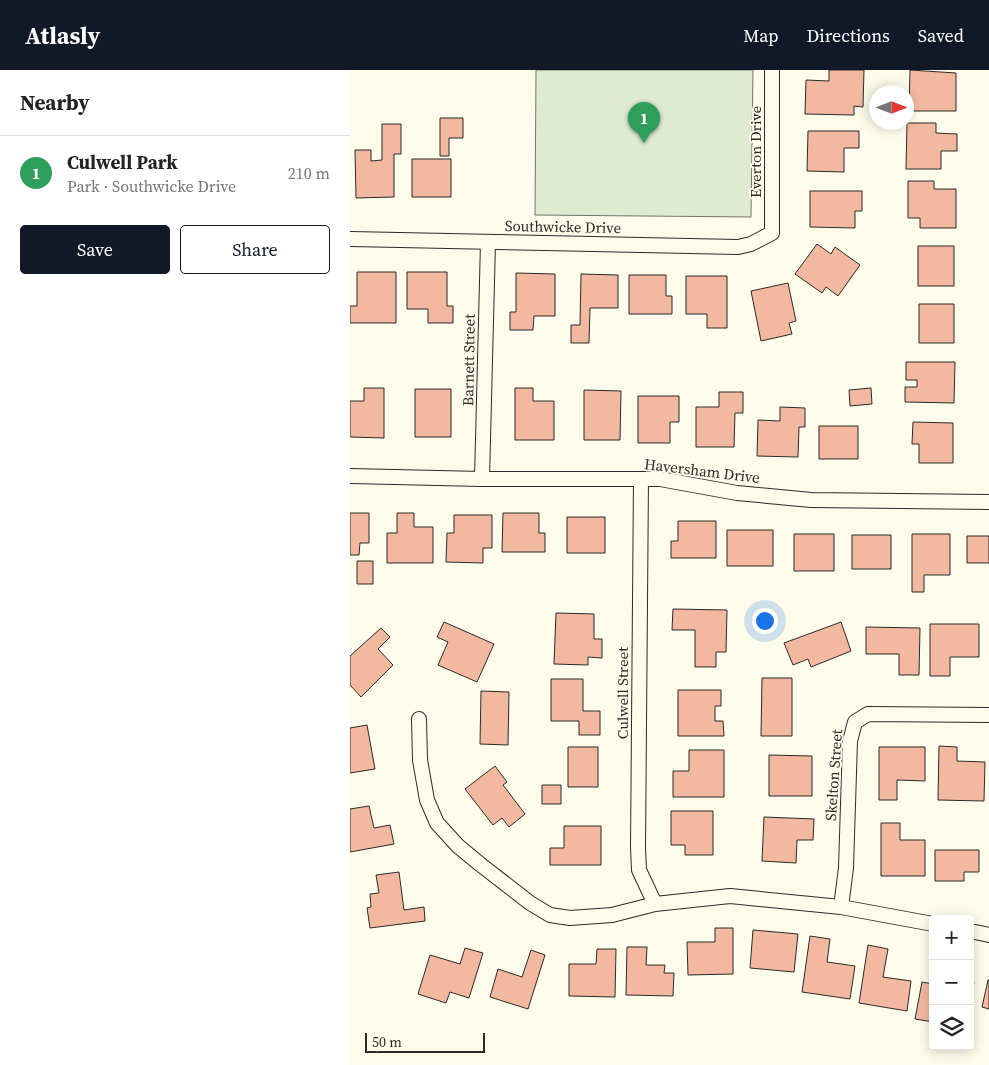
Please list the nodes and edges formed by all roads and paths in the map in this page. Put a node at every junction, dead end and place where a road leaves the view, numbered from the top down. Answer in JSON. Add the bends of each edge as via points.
{"nodes":[{"id":1,"x":772,"y":70,"type":"edge"},
{"id":2,"x":772,"y":233,"type":"joint"},
{"id":3,"x":350,"y":239,"type":"edge"},
{"id":4,"x":488,"y":242,"type":"junction"},
{"id":5,"x":350,"y":476,"type":"edge"},
{"id":6,"x":482,"y":479,"type":"junction"},
{"id":7,"x":641,"y":479,"type":"junction"},
{"id":8,"x":989,"y":502,"type":"edge"},
{"id":9,"x":989,"y":714,"type":"edge"},
{"id":10,"x":419,"y":719,"type":"dead end"},
{"id":11,"x":655,"y":904,"type":"junction"},
{"id":12,"x":841,"y":907,"type":"junction"},
{"id":13,"x":929,"y":923,"type":"edge"},
{"id":14,"x":974,"y":933,"type":"edge"},
{"id":15,"x":989,"y":935,"type":"edge"}],
"edges":[{"from":1,"to":2,"type":"street","name":"Everton Drive"},
{"from":2,"to":4,"type":"street","name":"Southwicke Drive","via":[[751,244],[738,246]]},
{"from":3,"to":4,"type":"street","name":"Southwicke Drive"},
{"from":4,"to":6,"type":"street","name":"Barnett Street"},
{"from":5,"to":6,"type":"street","name":"Haversham Drive"},
{"from":6,"to":7,"type":"street","name":"Haversham Drive"},
{"from":7,"to":8,"type":"street","name":"Haversham Drive","via":[[811,500]]},
{"from":7,"to":11,"type":"street","name":"Culwell Street","via":[[638,848],[640,870]]},
{"from":9,"to":12,"type":"street","name":"Skelton Street","via":[[868,714],[855,722],[850,749],[846,868]]},
{"from":10,"to":11,"type":"street","via":[[420,760],[427,800],[437,823],[481,865],[530,903],[550,914],[570,918],[612,915]]},
{"from":11,"to":12,"type":"street","via":[[730,896]]},
{"from":12,"to":13,"type":"street"},
{"from":14,"to":15,"type":"street"}]}
